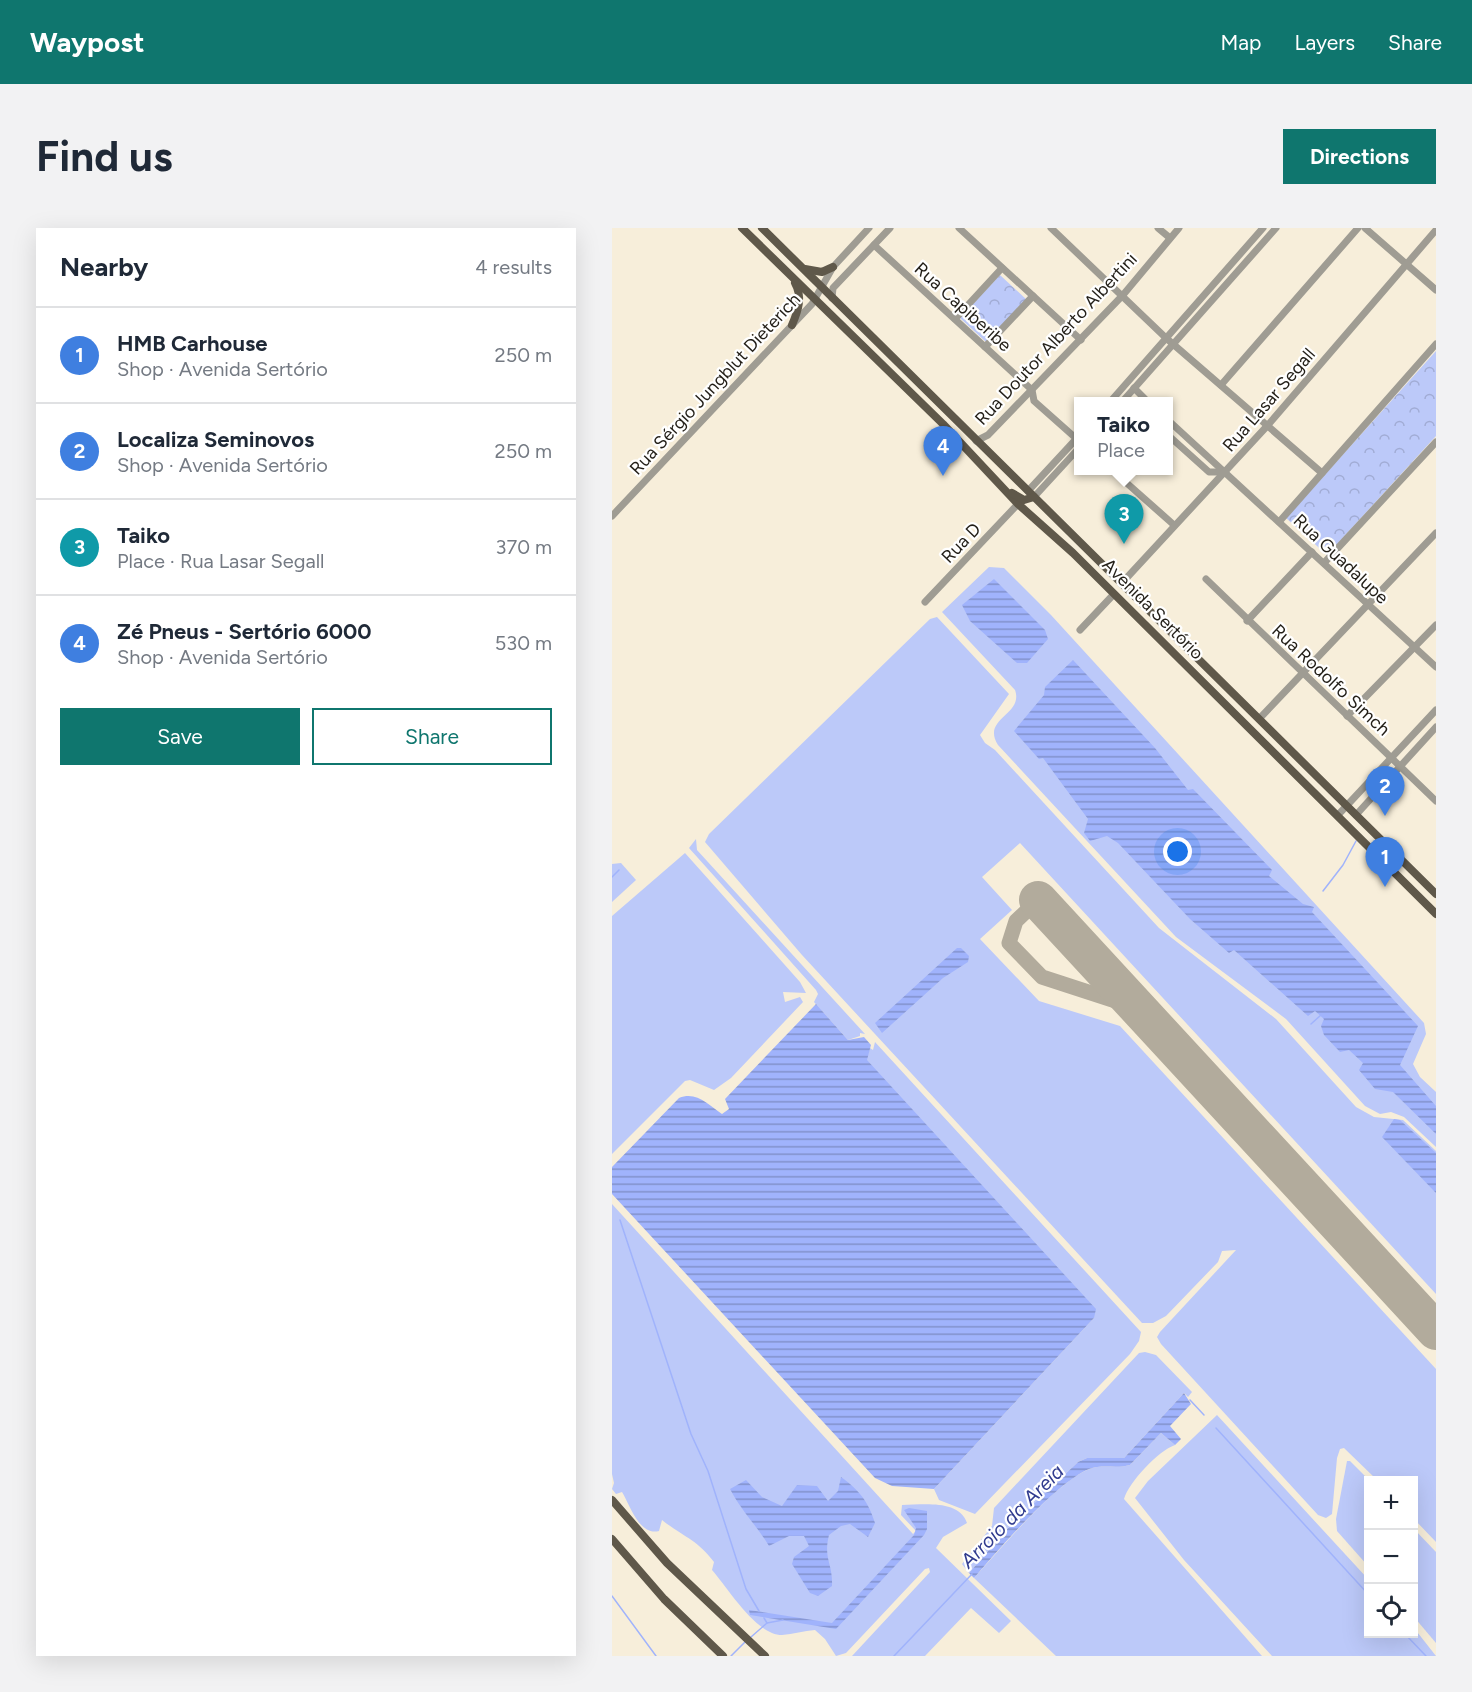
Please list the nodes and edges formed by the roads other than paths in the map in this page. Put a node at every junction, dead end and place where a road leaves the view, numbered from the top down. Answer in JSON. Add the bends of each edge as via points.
{"nodes":[{"id":1,"x":742,"y":228,"type":"edge"},
{"id":2,"x":762,"y":228,"type":"edge"},
{"id":3,"x":869,"y":228,"type":"edge"},
{"id":4,"x":890,"y":228,"type":"edge"},
{"id":5,"x":958,"y":228,"type":"edge"},
{"id":6,"x":1051,"y":228,"type":"edge"},
{"id":7,"x":1158,"y":228,"type":"edge"},
{"id":8,"x":1179,"y":228,"type":"edge"},
{"id":9,"x":1263,"y":228,"type":"edge"},
{"id":10,"x":1276,"y":228,"type":"edge"},
{"id":11,"x":1358,"y":228,"type":"edge"},
{"id":12,"x":1365,"y":228,"type":"edge"},
{"id":13,"x":1436,"y":230,"type":"edge"},
{"id":14,"x":1170,"y":238,"type":"junction"},
{"id":15,"x":874,"y":245,"type":"junction"},
{"id":16,"x":1407,"y":264,"type":"junction"},
{"id":17,"x":833,"y":267,"type":"junction"},
{"id":18,"x":802,"y":268,"type":"junction"},
{"id":19,"x":1002,"y":268,"type":"junction"},
{"id":20,"x":1220,"y":276,"type":"junction"},
{"id":21,"x":791,"y":277,"type":"junction"},
{"id":22,"x":1228,"y":283,"type":"junction"},
{"id":23,"x":821,"y":287,"type":"junction"},
{"id":24,"x":1436,"y":290,"type":"edge"},
{"id":25,"x":1123,"y":295,"type":"junction"},
{"id":26,"x":1034,"y":296,"type":"junction"},
{"id":27,"x":832,"y":298,"type":"junction"},
{"id":28,"x":815,"y":299,"type":"junction"},
{"id":29,"x":955,"y":319,"type":"junction"},
{"id":30,"x":792,"y":325,"type":"junction"},
{"id":31,"x":1166,"y":338,"type":"junction"},
{"id":32,"x":1081,"y":340,"type":"junction"},
{"id":33,"x":1436,"y":344,"type":"edge"},
{"id":34,"x":1174,"y":345,"type":"junction"},
{"id":35,"x":985,"y":347,"type":"junction"},
{"id":36,"x":1147,"y":360,"type":"junction"},
{"id":37,"x":1154,"y":366,"type":"junction"},
{"id":38,"x":1221,"y":386,"type":"junction"},
{"id":39,"x":1134,"y":388,"type":"junction"},
{"id":40,"x":1032,"y":390,"type":"junction"},
{"id":41,"x":1114,"y":397,"type":"edge"},
{"id":42,"x":1127,"y":397,"type":"edge"},
{"id":43,"x":1143,"y":397,"type":"edge"},
{"id":44,"x":1173,"y":425,"type":"edge"},
{"id":45,"x":1268,"y":426,"type":"junction"},
{"id":46,"x":1180,"y":431,"type":"junction"},
{"id":47,"x":1074,"y":435,"type":"edge"},
{"id":48,"x":1173,"y":436,"type":"edge"},
{"id":49,"x":1173,"y":440,"type":"edge"},
{"id":50,"x":976,"y":441,"type":"junction"},
{"id":51,"x":1436,"y":442,"type":"edge"},
{"id":52,"x":1074,"y":443,"type":"edge"},
{"id":53,"x":1074,"y":453,"type":"edge"},
{"id":54,"x":1225,"y":472,"type":"junction"},
{"id":55,"x":1322,"y":473,"type":"junction"},
{"id":56,"x":1117,"y":475,"type":"edge"},
{"id":57,"x":993,"y":477,"type":"junction"},
{"id":58,"x":1031,"y":494,"type":"junction"},
{"id":59,"x":1018,"y":504,"type":"junction"},
{"id":60,"x":612,"y":516,"type":"edge"},
{"id":61,"x":1279,"y":522,"type":"junction"},
{"id":62,"x":1174,"y":525,"type":"junction"},
{"id":63,"x":1436,"y":533,"type":"edge"},
{"id":64,"x":1312,"y":552,"type":"junction"},
{"id":65,"x":1324,"y":563,"type":"junction"},
{"id":66,"x":1206,"y":579,"type":"dead end"},
{"id":67,"x":1121,"y":585,"type":"junction"},
{"id":68,"x":1114,"y":594,"type":"junction"},
{"id":69,"x":925,"y":602,"type":"dead end"},
{"id":70,"x":1369,"y":605,"type":"junction"},
{"id":71,"x":1247,"y":621,"type":"junction"},
{"id":72,"x":1436,"y":625,"type":"edge"},
{"id":73,"x":1080,"y":630,"type":"dead end"},
{"id":74,"x":1415,"y":648,"type":"junction"},
{"id":75,"x":1436,"y":667,"type":"edge"},
{"id":76,"x":1301,"y":673,"type":"junction"},
{"id":77,"x":1436,"y":710,"type":"edge"},
{"id":78,"x":1347,"y":716,"type":"junction"},
{"id":79,"x":1259,"y":719,"type":"junction"},
{"id":80,"x":1436,"y":727,"type":"edge"},
{"id":81,"x":1391,"y":758,"type":"junction"},
{"id":82,"x":1400,"y":766,"type":"junction"},
{"id":83,"x":1436,"y":801,"type":"edge"},
{"id":84,"x":1347,"y":806,"type":"junction"},
{"id":85,"x":1338,"y":815,"type":"junction"},
{"id":86,"x":1356,"y":815,"type":"junction"},
{"id":87,"x":1436,"y":894,"type":"edge"},
{"id":88,"x":1436,"y":914,"type":"edge"},
{"id":89,"x":612,"y":1500,"type":"edge"},
{"id":90,"x":612,"y":1539,"type":"edge"},
{"id":91,"x":720,"y":1653,"type":"edge"},
{"id":92,"x":765,"y":1656,"type":"edge"}],
"edges":[{"from":1,"to":21,"type":"main road","name":"Avenida Sertório"},
{"from":2,"to":18,"type":"main road","name":"Avenida Sertório"},
{"from":3,"to":17,"type":"street","name":"Rua Sérgio Jungblut Dieterich"},
{"from":4,"to":15,"type":"street"},
{"from":5,"to":19,"type":"street"},
{"from":6,"to":25,"type":"street"},
{"from":7,"to":14,"type":"street"},
{"from":8,"to":14,"type":"street","name":"Rua Doutor Alberto Albertini"},
{"from":9,"to":20,"type":"street"},
{"from":10,"to":22,"type":"street"},
{"from":11,"to":38,"type":"street"},
{"from":12,"to":16,"type":"street"},
{"from":13,"to":16,"type":"street","name":"Rua Lasar Segall"},
{"from":14,"to":25,"type":"street","name":"Rua Doutor Alberto Albertini"},
{"from":15,"to":27,"type":"street","via":[[832,288]]},
{"from":15,"to":29,"type":"street","name":"Rua Capiberibe"},
{"from":16,"to":24,"type":"street"},
{"from":16,"to":45,"type":"street","name":"Rua Lasar Segall"},
{"from":17,"to":18,"type":"main road","via":[[817,272]]},
{"from":17,"to":23,"type":"street","name":"Rua Sérgio Jungblut Dieterich"},
{"from":18,"to":23,"type":"main road","name":"Avenida Sertório"},
{"from":19,"to":26,"type":"street"},
{"from":19,"to":29,"type":"street"},
{"from":20,"to":22,"type":"street"},
{"from":20,"to":31,"type":"street"},
{"from":21,"to":28,"type":"main road","name":"Avenida Sertório"},
{"from":21,"to":30,"type":"main road","via":[[800,296]]},
{"from":22,"to":34,"type":"street"},
{"from":23,"to":27,"type":"main road","name":"Avenida Sertório"},
{"from":23,"to":28,"type":"street","name":"Rua Sérgio Jungblut Dieterich"},
{"from":25,"to":31,"type":"street"},
{"from":25,"to":32,"type":"street","name":"Rua Doutor Alberto Albertini"},
{"from":26,"to":32,"type":"street"},
{"from":26,"to":35,"type":"street"},
{"from":27,"to":50,"type":"main road","name":"Avenida Sertório"},
{"from":28,"to":30,"type":"street","name":"Rua Sérgio Jungblut Dieterich"},
{"from":28,"to":57,"type":"main road","name":"Avenida Sertório"},
{"from":29,"to":35,"type":"street","name":"Rua Capiberibe"},
{"from":30,"to":60,"type":"street","name":"Rua Sérgio Jungblut Dieterich"},
{"from":31,"to":34,"type":"street"},
{"from":31,"to":36,"type":"street"},
{"from":32,"to":40,"type":"street","name":"Rua Doutor Alberto Albertini"},
{"from":33,"to":55,"type":"street"},
{"from":34,"to":37,"type":"street"},
{"from":34,"to":38,"type":"street"},
{"from":35,"to":40,"type":"street","name":"Rua Capiberibe"},
{"from":36,"to":37,"type":"street"},
{"from":36,"to":41,"type":"street"},
{"from":37,"to":39,"type":"street"},
{"from":38,"to":45,"type":"street"},
{"from":39,"to":42,"type":"street"},
{"from":39,"to":43,"type":"street"},
{"from":40,"to":47,"type":"street","name":"Rua Capiberibe","via":[[1034,401]]},
{"from":40,"to":50,"type":"street","name":"Rua Doutor Alberto Albertini","via":[[988,435]]},
{"from":44,"to":46,"type":"street","name":"Rua Guadalupe"},
{"from":45,"to":54,"type":"street","name":"Rua Lasar Segall"},
{"from":45,"to":55,"type":"street"},
{"from":46,"to":48,"type":"street"},
{"from":46,"to":54,"type":"street","name":"Rua Guadalupe"},
{"from":49,"to":54,"type":"street","via":[[1208,471]]},
{"from":50,"to":58,"type":"main road","name":"Avenida Sertório"},
{"from":51,"to":65,"type":"street"},
{"from":52,"to":58,"type":"street"},
{"from":53,"to":58,"type":"street"},
{"from":54,"to":61,"type":"street","name":"Rua Guadalupe"},
{"from":54,"to":62,"type":"street","name":"Rua Lasar Segall"},
{"from":55,"to":61,"type":"street"},
{"from":56,"to":62,"type":"street"},
{"from":57,"to":58,"type":"main road","via":[[1020,499]]},
{"from":57,"to":59,"type":"main road","name":"Avenida Sertório"},
{"from":58,"to":67,"type":"main road","name":"Avenida Sertório"},
{"from":59,"to":68,"type":"main road","name":"Avenida Sertório"},
{"from":59,"to":69,"type":"street","name":"Rua D"},
{"from":61,"to":64,"type":"street","name":"Rua Guadalupe"},
{"from":62,"to":67,"type":"street","name":"Rua Lasar Segall"},
{"from":63,"to":70,"type":"street"},
{"from":64,"to":65,"type":"street","name":"Rua Guadalupe"},
{"from":64,"to":71,"type":"street"},
{"from":65,"to":70,"type":"street","name":"Rua Guadalupe"},
{"from":66,"to":71,"type":"street","name":"Rua Rodolfo Simch"},
{"from":67,"to":79,"type":"main road","name":"Avenida Sertório"},
{"from":68,"to":73,"type":"street"},
{"from":68,"to":85,"type":"main road","name":"Avenida Sertório"},
{"from":70,"to":74,"type":"street","name":"Rua Guadalupe"},
{"from":70,"to":76,"type":"street"},
{"from":71,"to":76,"type":"street","name":"Rua Rodolfo Simch"},
{"from":72,"to":74,"type":"street"},
{"from":74,"to":75,"type":"street","name":"Rua Guadalupe"},
{"from":74,"to":78,"type":"street"},
{"from":76,"to":78,"type":"street","name":"Rua Rodolfo Simch"},
{"from":76,"to":79,"type":"street"},
{"from":77,"to":81,"type":"street"},
{"from":78,"to":81,"type":"street","name":"Rua Rodolfo Simch"},
{"from":79,"to":84,"type":"main road","name":"Avenida Sertório"},
{"from":80,"to":82,"type":"street"},
{"from":81,"to":82,"type":"street","name":"Rua Rodolfo Simch"},
{"from":81,"to":84,"type":"street"},
{"from":82,"to":83,"type":"street","name":"Rua Rodolfo Simch"},
{"from":82,"to":86,"type":"street"},
{"from":84,"to":85,"type":"street"},
{"from":84,"to":86,"type":"main road","name":"Avenida Sertório"},
{"from":85,"to":88,"type":"main road","name":"Avenida Sertório"},
{"from":86,"to":87,"type":"main road","name":"Avenida Sertório"},
{"from":89,"to":92,"type":"main road","via":[[667,1563]]},
{"from":90,"to":91,"type":"main road","via":[[664,1599]]}]}
